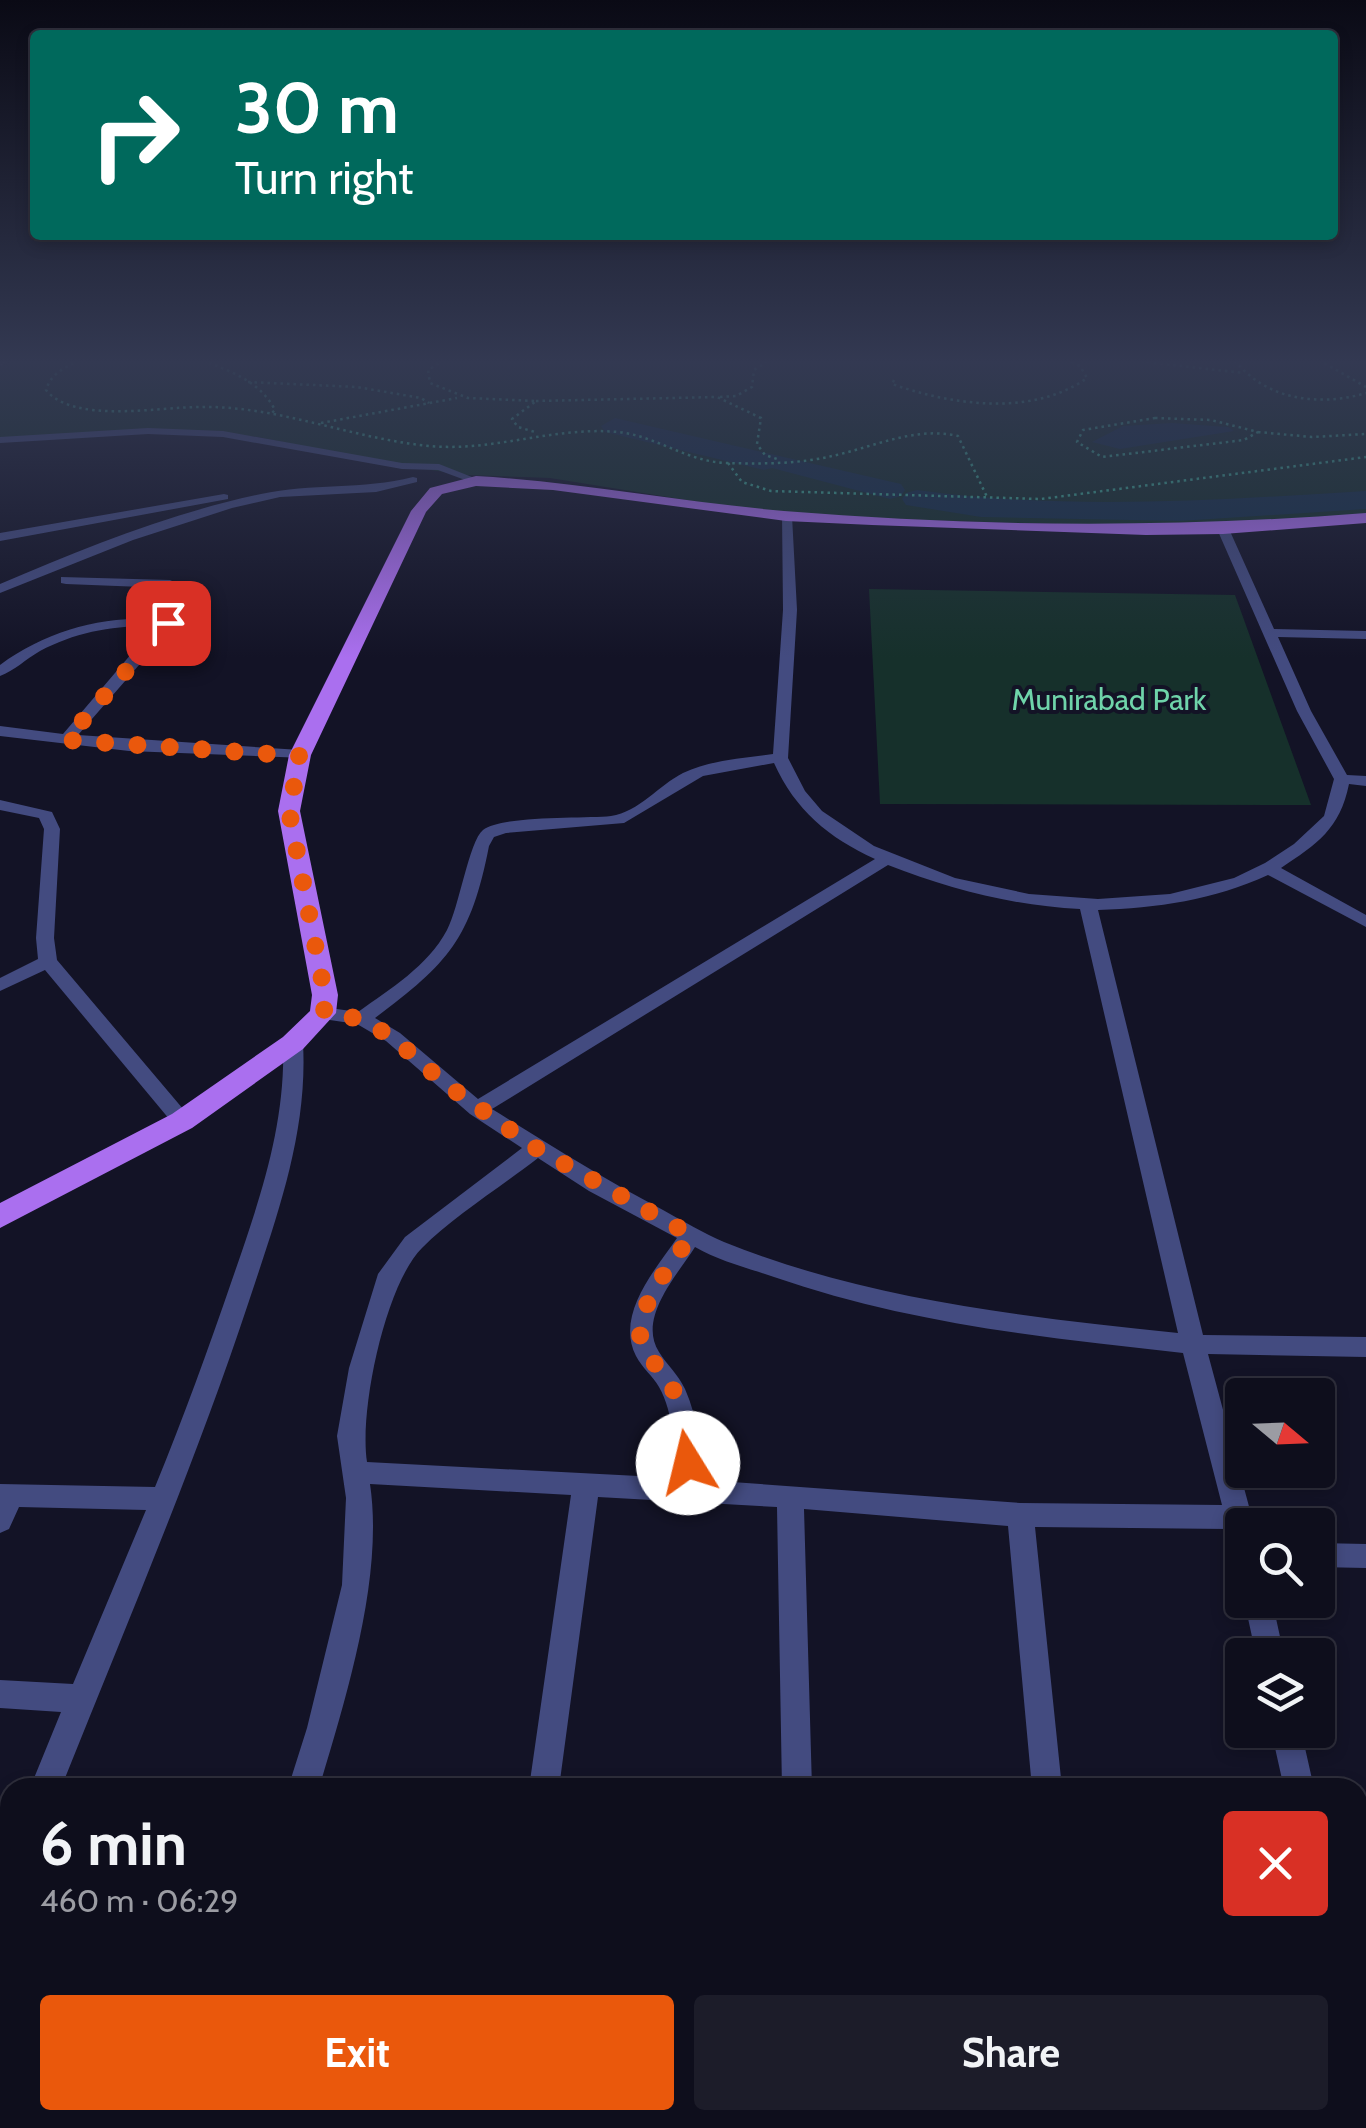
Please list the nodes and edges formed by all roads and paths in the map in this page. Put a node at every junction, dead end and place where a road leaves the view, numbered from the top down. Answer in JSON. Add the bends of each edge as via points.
{"nodes":[{"id":1,"x":368,"y":459,"type":"edge"},
{"id":2,"x":700,"y":459,"type":"edge"},
{"id":3,"x":778,"y":459,"type":"edge"},
{"id":4,"x":811,"y":459,"type":"edge"},
{"id":5,"x":969,"y":459,"type":"edge"},
{"id":6,"x":1349,"y":459,"type":"edge"},
{"id":7,"x":728,"y":462,"type":"junction"},
{"id":8,"x":786,"y":462,"type":"junction"},
{"id":9,"x":402,"y":466,"type":"junction"},
{"id":10,"x":413,"y":480,"type":"junction"},
{"id":11,"x":476,"y":481,"type":"junction"},
{"id":12,"x":436,"y":491,"type":"junction"},
{"id":13,"x":261,"y":497,"type":"junction"},
{"id":14,"x":988,"y":499,"type":"junction"},
{"id":15,"x":786,"y":516,"type":"junction"},
{"id":16,"x":1366,"y":518,"type":"edge"},
{"id":17,"x":1222,"y":529,"type":"junction"},
{"id":18,"x":0,"y":537,"type":"edge"},
{"id":19,"x":66,"y":580,"type":"dead end"},
{"id":20,"x":0,"y":589,"type":"edge"},
{"id":21,"x":168,"y":623,"type":"junction"},
{"id":22,"x":1270,"y":633,"type":"junction"},
{"id":23,"x":1366,"y":635,"type":"edge"},
{"id":24,"x":0,"y":672,"type":"edge"},
{"id":25,"x":0,"y":731,"type":"edge"},
{"id":26,"x":66,"y":740,"type":"junction"},
{"id":27,"x":300,"y":756,"type":"junction"},
{"id":28,"x":780,"y":758,"type":"junction"},
{"id":29,"x":1342,"y":779,"type":"junction"},
{"id":30,"x":1366,"y":782,"type":"edge"},
{"id":31,"x":0,"y":805,"type":"edge"},
{"id":32,"x":890,"y":858,"type":"junction"},
{"id":33,"x":1272,"y":870,"type":"junction"},
{"id":34,"x":1087,"y":902,"type":"junction"},
{"id":35,"x":1366,"y":922,"type":"edge"},
{"id":36,"x":48,"y":962,"type":"junction"},
{"id":37,"x":0,"y":985,"type":"edge"},
{"id":38,"x":324,"y":1013,"type":"junction"},
{"id":39,"x":362,"y":1019,"type":"junction"},
{"id":40,"x":293,"y":1042,"type":"junction"},
{"id":41,"x":477,"y":1108,"type":"junction"},
{"id":42,"x":182,"y":1122,"type":"junction"},
{"id":43,"x":536,"y":1148,"type":"junction"},
{"id":44,"x":0,"y":1217,"type":"edge"},
{"id":45,"x":691,"y":1235,"type":"junction"},
{"id":46,"x":1193,"y":1344,"type":"junction"},
{"id":47,"x":1366,"y":1347,"type":"edge"},
{"id":48,"x":356,"y":1472,"type":"junction"},
{"id":49,"x":586,"y":1484,"type":"junction"},
{"id":50,"x":692,"y":1490,"type":"junction"},
{"id":51,"x":790,"y":1496,"type":"junction"},
{"id":52,"x":166,"y":1499,"type":"junction"},
{"id":53,"x":4,"y":1504,"type":"edge"},
{"id":54,"x":1237,"y":1508,"type":"edge"},
{"id":55,"x":1020,"y":1515,"type":"junction"},
{"id":56,"x":1225,"y":1523,"type":"edge"},
{"id":57,"x":1335,"y":1555,"type":"edge"},
{"id":58,"x":1366,"y":1556,"type":"edge"},
{"id":59,"x":0,"y":1694,"type":"edge"},
{"id":60,"x":82,"y":1698,"type":"junction"},
{"id":61,"x":1290,"y":1748,"type":"edge"},
{"id":62,"x":50,"y":1778,"type":"edge"},
{"id":63,"x":306,"y":1778,"type":"edge"},
{"id":64,"x":545,"y":1778,"type":"edge"},
{"id":65,"x":797,"y":1778,"type":"edge"},
{"id":66,"x":1045,"y":1778,"type":"edge"},
{"id":67,"x":1297,"y":1778,"type":"edge"}],
"edges":[{"from":1,"to":9,"type":"street"},
{"from":2,"to":7,"type":"path"},
{"from":3,"to":8,"type":"path"},
{"from":4,"to":8,"type":"path"},
{"from":5,"to":14,"type":"path"},
{"from":6,"to":14,"type":"path","via":[[1072,497]]},
{"from":7,"to":8,"type":"path"},
{"from":7,"to":14,"type":"path","via":[[742,482],[771,491]]},
{"from":9,"to":10,"type":"street"},
{"from":9,"to":11,"type":"street","via":[[455,470]]},
{"from":10,"to":12,"type":"street"},
{"from":10,"to":13,"type":"street","via":[[386,489],[316,488]]},
{"from":11,"to":12,"type":"main road"},
{"from":11,"to":15,"type":"main road"},
{"from":12,"to":27,"type":"main road","via":[[419,511]]},
{"from":13,"to":18,"type":"street","via":[[191,502]]},
{"from":13,"to":20,"type":"street","via":[[92,550]]},
{"from":15,"to":17,"type":"main road"},
{"from":15,"to":28,"type":"street","via":[[790,610]]},
{"from":16,"to":17,"type":"main road"},
{"from":17,"to":22,"type":"street"},
{"from":19,"to":21,"type":"street","via":[[184,586],[190,593]]},
{"from":21,"to":24,"type":"street","via":[[123,621],[72,631]]},
{"from":21,"to":26,"type":"street"},
{"from":22,"to":23,"type":"street"},
{"from":22,"to":29,"type":"street"},
{"from":25,"to":26,"type":"street"},
{"from":26,"to":27,"type":"street"},
{"from":27,"to":38,"type":"main road","via":[[289,811]]},
{"from":28,"to":32,"type":"street","via":[[817,815]]},
{"from":28,"to":39,"type":"street","via":[[684,778],[618,820],[488,834],[457,936],[434,966]]},
{"from":29,"to":30,"type":"street"},
{"from":29,"to":33,"type":"street","via":[[1331,816],[1317,835]]},
{"from":31,"to":36,"type":"street","via":[[46,816],[52,829]]},
{"from":32,"to":34,"type":"street","via":[[1010,896]]},
{"from":32,"to":41,"type":"street"},
{"from":33,"to":34,"type":"street","via":[[1190,897]]},
{"from":33,"to":35,"type":"street"},
{"from":34,"to":46,"type":"street"},
{"from":36,"to":37,"type":"street"},
{"from":36,"to":42,"type":"street"},
{"from":38,"to":39,"type":"street"},
{"from":38,"to":40,"type":"main road"},
{"from":39,"to":41,"type":"street"},
{"from":40,"to":42,"type":"main road"},
{"from":40,"to":52,"type":"street","via":[[295,1097],[280,1164]]},
{"from":41,"to":43,"type":"street"},
{"from":42,"to":44,"type":"main road"},
{"from":43,"to":45,"type":"street"},
{"from":43,"to":48,"type":"street","via":[[412,1242],[390,1274],[360,1368],[350,1436]]},
{"from":45,"to":46,"type":"street","via":[[808,1280],[916,1306]]},
{"from":45,"to":50,"type":"street","via":[[644,1311],[640,1336],[679,1408]]},
{"from":46,"to":47,"type":"street"},
{"from":46,"to":54,"type":"street"},
{"from":48,"to":49,"type":"street"},
{"from":48,"to":63,"type":"street","via":[[356,1585]]},
{"from":49,"to":50,"type":"street"},
{"from":49,"to":64,"type":"street"},
{"from":50,"to":51,"type":"street"},
{"from":51,"to":55,"type":"street"},
{"from":51,"to":65,"type":"street"},
{"from":52,"to":53,"type":"street"},
{"from":52,"to":60,"type":"street"},
{"from":55,"to":56,"type":"street"},
{"from":55,"to":66,"type":"street"},
{"from":57,"to":58,"type":"street"},
{"from":59,"to":60,"type":"street"},
{"from":60,"to":62,"type":"street"},
{"from":61,"to":67,"type":"street"}]}
